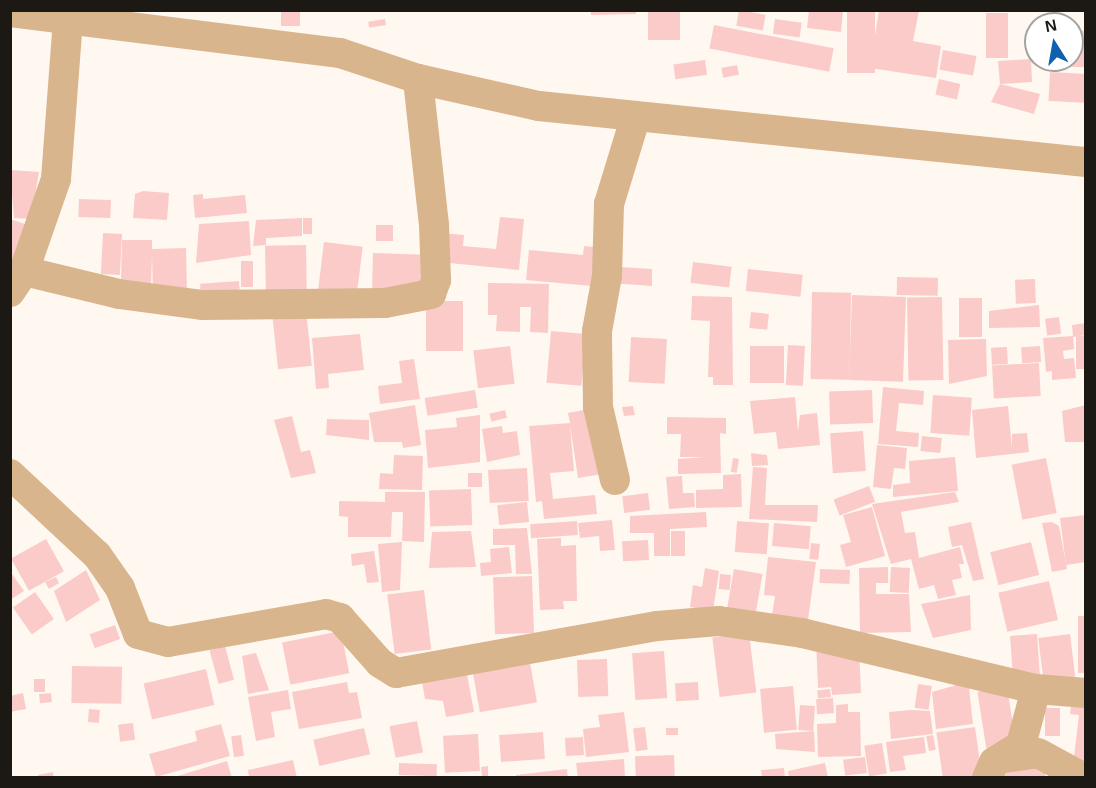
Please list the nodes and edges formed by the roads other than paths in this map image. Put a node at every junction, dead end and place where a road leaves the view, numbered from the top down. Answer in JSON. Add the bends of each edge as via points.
{"nodes":[{"id":1,"x":10,"y":12,"type":"edge"},
{"id":2,"x":60,"y":18,"type":"edge"},
{"id":3,"x":418,"y":79,"type":"junction"},
{"id":4,"x":635,"y":119,"type":"junction"},
{"id":5,"x":1086,"y":162,"type":"edge"},
{"id":6,"x":17,"y":281,"type":"edge"},
{"id":7,"x":10,"y":474,"type":"edge"},
{"id":8,"x":615,"y":480,"type":"dead end"},
{"id":9,"x":1036,"y":689,"type":"junction"},
{"id":10,"x":1086,"y":693,"type":"edge"},
{"id":11,"x":996,"y":768,"type":"edge"},
{"id":12,"x":1084,"y":777,"type":"edge"}],
"edges":[{"from":1,"to":2,"type":"street"},
{"from":2,"to":3,"type":"street","via":[[340,53]]},
{"from":2,"to":6,"type":"street","via":[[56,179]]},
{"from":3,"to":4,"type":"street","via":[[539,106]]},
{"from":3,"to":6,"type":"street","via":[[434,225],[436,280],[430,294],[385,303],[203,305]]},
{"from":4,"to":5,"type":"street"},
{"from":4,"to":8,"type":"street","via":[[609,204],[607,276],[597,331],[598,407]]},
{"from":7,"to":9,"type":"street","via":[[97,555],[120,588],[138,634],[168,642],[326,614],[340,618],[380,663],[396,673],[657,626],[719,621],[802,633]]},
{"from":9,"to":10,"type":"street"},
{"from":9,"to":11,"type":"street","via":[[1021,745]]},
{"from":11,"to":12,"type":"street","via":[[1038,753]]}]}
